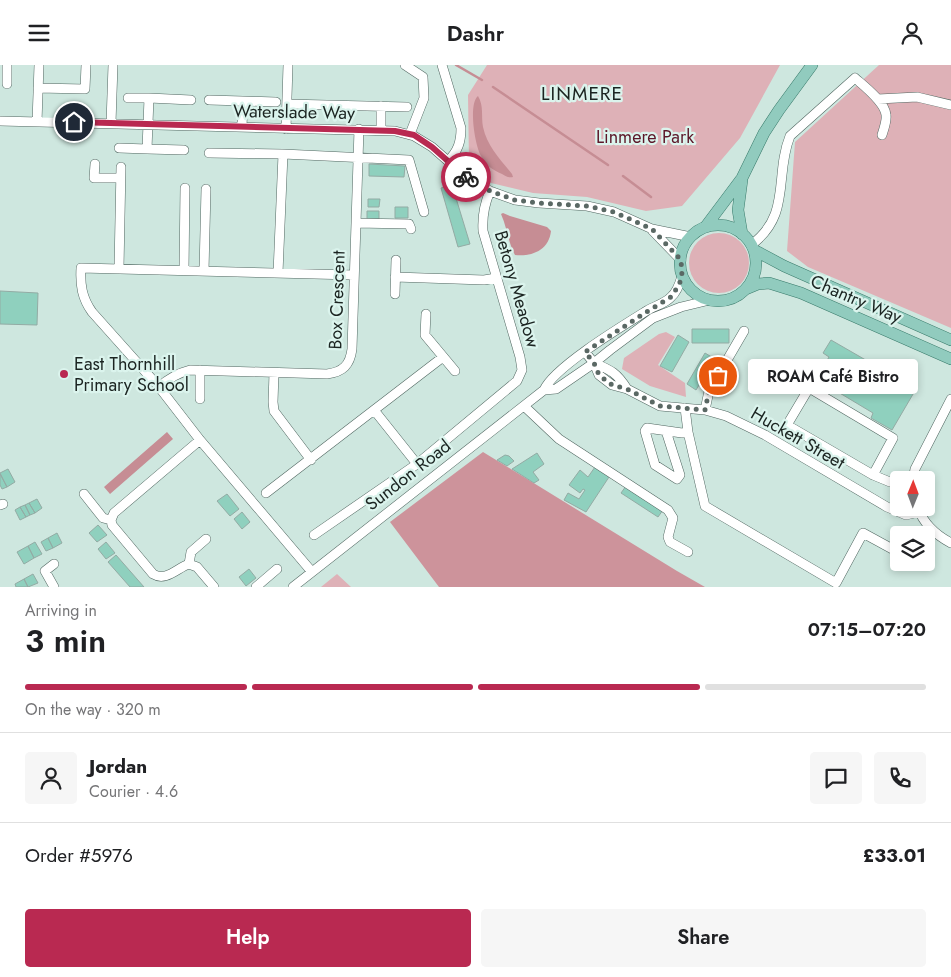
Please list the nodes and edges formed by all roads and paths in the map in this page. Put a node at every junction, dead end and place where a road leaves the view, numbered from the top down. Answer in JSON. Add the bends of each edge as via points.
{"nodes":[{"id":1,"x":7,"y":65,"type":"edge"},
{"id":2,"x":39,"y":65,"type":"edge"},
{"id":3,"x":86,"y":65,"type":"edge"},
{"id":4,"x":113,"y":65,"type":"edge"},
{"id":5,"x":288,"y":65,"type":"edge"},
{"id":6,"x":405,"y":65,"type":"edge"},
{"id":7,"x":442,"y":65,"type":"edge"},
{"id":8,"x":812,"y":65,"type":"edge"},
{"id":9,"x":7,"y":84,"type":"dead end"},
{"id":10,"x":38,"y":88,"type":"junction"},
{"id":11,"x":128,"y":97,"type":"dead end"},
{"id":12,"x":149,"y":98,"type":"junction"},
{"id":13,"x":878,"y":99,"type":"junction"},
{"id":14,"x":191,"y":100,"type":"dead end"},
{"id":15,"x":209,"y":100,"type":"dead end"},
{"id":16,"x":242,"y":101,"type":"junction"},
{"id":17,"x":276,"y":102,"type":"dead end"},
{"id":18,"x":287,"y":104,"type":"junction"},
{"id":19,"x":951,"y":105,"type":"edge"},
{"id":20,"x":381,"y":106,"type":"junction"},
{"id":21,"x":407,"y":107,"type":"dead end"},
{"id":22,"x":0,"y":121,"type":"edge"},
{"id":23,"x":37,"y":122,"type":"junction"},
{"id":24,"x":111,"y":123,"type":"junction"},
{"id":25,"x":148,"y":124,"type":"junction"},
{"id":26,"x":242,"y":127,"type":"junction"},
{"id":27,"x":286,"y":129,"type":"junction"},
{"id":28,"x":359,"y":129,"type":"junction"},
{"id":29,"x":381,"y":130,"type":"junction"},
{"id":30,"x":410,"y":135,"type":"junction"},
{"id":31,"x":882,"y":135,"type":"dead end"},
{"id":32,"x":119,"y":148,"type":"dead end"},
{"id":33,"x":147,"y":149,"type":"junction"},
{"id":34,"x":184,"y":150,"type":"dead end"},
{"id":35,"x":209,"y":153,"type":"dead end"},
{"id":36,"x":282,"y":154,"type":"junction"},
{"id":37,"x":358,"y":158,"type":"junction"},
{"id":38,"x":448,"y":161,"type":"junction"},
{"id":39,"x":94,"y":164,"type":"dead end"},
{"id":40,"x":121,"y":167,"type":"dead end"},
{"id":41,"x":120,"y":178,"type":"junction"},
{"id":42,"x":742,"y":178,"type":"junction"},
{"id":43,"x":185,"y":188,"type":"dead end"},
{"id":44,"x":206,"y":189,"type":"dead end"},
{"id":45,"x":490,"y":191,"type":"junction"},
{"id":46,"x":424,"y":212,"type":"dead end"},
{"id":47,"x":356,"y":223,"type":"junction"},
{"id":48,"x":706,"y":226,"type":"junction"},
{"id":49,"x":411,"y":229,"type":"dead end"},
{"id":50,"x":652,"y":229,"type":"junction"},
{"id":51,"x":742,"y":234,"type":"junction"},
{"id":52,"x":691,"y":237,"type":"junction"},
{"id":53,"x":752,"y":248,"type":"junction"},
{"id":54,"x":396,"y":260,"type":"dead end"},
{"id":55,"x":681,"y":260,"type":"junction"},
{"id":56,"x":119,"y":268,"type":"junction"},
{"id":57,"x":184,"y":271,"type":"junction"},
{"id":58,"x":204,"y":271,"type":"junction"},
{"id":59,"x":278,"y":273,"type":"junction"},
{"id":60,"x":354,"y":275,"type":"junction"},
{"id":61,"x":682,"y":276,"type":"junction"},
{"id":62,"x":395,"y":277,"type":"junction"},
{"id":63,"x":496,"y":278,"type":"junction"},
{"id":64,"x":746,"y":289,"type":"junction"},
{"id":65,"x":395,"y":294,"type":"dead end"},
{"id":66,"x":710,"y":300,"type":"junction"},
{"id":67,"x":426,"y":314,"type":"dead end"},
{"id":68,"x":744,"y":331,"type":"dead end"},
{"id":69,"x":951,"y":340,"type":"edge"},
{"id":70,"x":585,"y":352,"type":"junction"},
{"id":71,"x":443,"y":357,"type":"junction"},
{"id":72,"x":951,"y":359,"type":"edge"},
{"id":73,"x":594,"y":363,"type":"junction"},
{"id":74,"x":200,"y":370,"type":"junction"},
{"id":75,"x":454,"y":371,"type":"dead end"},
{"id":76,"x":274,"y":373,"type":"junction"},
{"id":77,"x":159,"y":387,"type":"junction"},
{"id":78,"x":544,"y":390,"type":"junction"},
{"id":79,"x":200,"y":399,"type":"dead end"},
{"id":80,"x":951,"y":399,"type":"edge"},
{"id":81,"x":524,"y":406,"type":"junction"},
{"id":82,"x":685,"y":408,"type":"junction"},
{"id":83,"x":374,"y":410,"type":"junction"},
{"id":84,"x":705,"y":410,"type":"junction"},
{"id":85,"x":666,"y":431,"type":"junction"},
{"id":86,"x":688,"y":432,"type":"junction"},
{"id":87,"x":200,"y":440,"type":"junction"},
{"id":88,"x":310,"y":460,"type":"junction"},
{"id":89,"x":417,"y":464,"type":"junction"},
{"id":90,"x":915,"y":471,"type":"edge"},
{"id":91,"x":873,"y":475,"type":"junction"},
{"id":92,"x":890,"y":482,"type":"edge"},
{"id":93,"x":266,"y":493,"type":"dead end"},
{"id":94,"x":84,"y":494,"type":"dead end"},
{"id":95,"x":890,"y":508,"type":"edge"},
{"id":96,"x":921,"y":516,"type":"edge"},
{"id":97,"x":111,"y":519,"type":"junction"},
{"id":98,"x":314,"y":535,"type":"dead end"},
{"id":99,"x":206,"y":539,"type":"dead end"},
{"id":100,"x":951,"y":543,"type":"edge"},
{"id":101,"x":890,"y":548,"type":"edge"},
{"id":102,"x":688,"y":552,"type":"dead end"},
{"id":103,"x":54,"y":564,"type":"dead end"},
{"id":104,"x":189,"y":564,"type":"junction"},
{"id":105,"x":277,"y":569,"type":"dead end"},
{"id":106,"x":312,"y":571,"type":"junction"},
{"id":107,"x":54,"y":587,"type":"edge"},
{"id":108,"x":214,"y":587,"type":"edge"},
{"id":109,"x":256,"y":587,"type":"edge"},
{"id":110,"x":293,"y":587,"type":"edge"}],
"edges":[{"from":1,"to":9,"type":"street"},
{"from":2,"to":10,"type":"street"},
{"from":3,"to":10,"type":"street","via":[[85,89]]},
{"from":4,"to":24,"type":"street"},
{"from":5,"to":18,"type":"street"},
{"from":6,"to":30,"type":"street","via":[[423,77],[424,98]]},
{"from":7,"to":38,"type":"street","via":[[461,128],[458,148]]},
{"from":8,"to":42,"type":"main road","via":[[769,126]]},
{"from":10,"to":23,"type":"street"},
{"from":11,"to":12,"type":"street"},
{"from":12,"to":14,"type":"street"},
{"from":12,"to":25,"type":"street"},
{"from":13,"to":19,"type":"street","via":[[917,97]]},
{"from":13,"to":31,"type":"street","via":[[887,113]]},
{"from":13,"to":53,"type":"street","via":[[855,78],[790,136],[782,189],[771,226]]},
{"from":15,"to":16,"type":"street"},
{"from":16,"to":17,"type":"street"},
{"from":16,"to":26,"type":"street"},
{"from":18,"to":20,"type":"street"},
{"from":18,"to":27,"type":"street"},
{"from":20,"to":21,"type":"street"},
{"from":20,"to":29,"type":"street"},
{"from":22,"to":23,"type":"street","name":"Waterslade Way"},
{"from":23,"to":24,"type":"street","name":"Waterslade Way"},
{"from":24,"to":25,"type":"street","name":"Waterslade Way"},
{"from":25,"to":26,"type":"street","name":"Waterslade Way"},
{"from":25,"to":33,"type":"street"},
{"from":26,"to":27,"type":"street","name":"Waterslade Way"},
{"from":27,"to":28,"type":"street","name":"Waterslade Way"},
{"from":28,"to":29,"type":"street","name":"Waterslade Way"},
{"from":28,"to":37,"type":"street","name":"Box Crescent"},
{"from":29,"to":30,"type":"street","name":"Waterslade Way"},
{"from":30,"to":38,"type":"street","name":"Waterslade Way","via":[[432,147]]},
{"from":32,"to":33,"type":"street"},
{"from":33,"to":34,"type":"street"},
{"from":35,"to":36,"type":"street"},
{"from":36,"to":37,"type":"street"},
{"from":36,"to":59,"type":"street"},
{"from":37,"to":46,"type":"street","via":[[409,160]]},
{"from":37,"to":47,"type":"street","name":"Box Crescent"},
{"from":38,"to":45,"type":"street","name":"Waterslade Way","via":[[466,177]]},
{"from":39,"to":41,"type":"street","via":[[94,177]]},
{"from":40,"to":41,"type":"street"},
{"from":41,"to":56,"type":"street"},
{"from":42,"to":48,"type":"main road"},
{"from":42,"to":51,"type":"main road","via":[[738,210]]},
{"from":43,"to":57,"type":"street"},
{"from":44,"to":58,"type":"street"},
{"from":45,"to":50,"type":"street","name":"Waterslade Way","via":[[515,200],[587,206],[614,212]]},
{"from":45,"to":63,"type":"street","name":"Betony Meadow","via":[[482,222]]},
{"from":47,"to":49,"type":"street","via":[[410,224]]},
{"from":47,"to":60,"type":"street","name":"Box Crescent"},
{"from":48,"to":51,"type":"main road","via":[[726,225]]},
{"from":48,"to":52,"type":"main road"},
{"from":50,"to":52,"type":"street","name":"Waterslade Way"},
{"from":50,"to":55,"type":"street","name":"Waterslade Way"},
{"from":51,"to":53,"type":"main road"},
{"from":52,"to":55,"type":"main road"},
{"from":53,"to":64,"type":"main road","via":[[756,257],[755,271]]},
{"from":53,"to":69,"type":"main road","name":"Chantry Way","via":[[787,267]]},
{"from":54,"to":62,"type":"street"},
{"from":55,"to":61,"type":"main road"},
{"from":56,"to":57,"type":"street"},
{"from":56,"to":77,"type":"street","via":[[81,267],[85,301]]},
{"from":57,"to":58,"type":"street"},
{"from":58,"to":59,"type":"street"},
{"from":59,"to":60,"type":"street"},
{"from":60,"to":76,"type":"street","name":"Box Crescent","via":[[352,349],[346,366],[326,374]]},
{"from":61,"to":66,"type":"main road","via":[[696,293]]},
{"from":61,"to":70,"type":"street","name":"Sundon Road","via":[[671,297]]},
{"from":62,"to":63,"type":"street"},
{"from":62,"to":65,"type":"street"},
{"from":63,"to":89,"type":"street","name":"Betony Meadow","via":[[522,370],[517,381]]},
{"from":64,"to":66,"type":"main road","via":[[730,299]]},
{"from":64,"to":72,"type":"main road","name":"Chantry Way","via":[[769,283],[801,293]]},
{"from":66,"to":73,"type":"street","name":"Sundon Road","via":[[653,318]]},
{"from":67,"to":71,"type":"street","via":[[425,335]]},
{"from":68,"to":84,"type":"street","via":[[709,391]]},
{"from":70,"to":73,"type":"street"},
{"from":70,"to":78,"type":"street","name":"Sundon Road","via":[[548,381]]},
{"from":71,"to":75,"type":"street"},
{"from":71,"to":83,"type":"street"},
{"from":73,"to":78,"type":"street","name":"Sundon Road","via":[[556,389]]},
{"from":73,"to":82,"type":"street","name":"Huckett Street","via":[[610,369],[627,389],[660,406]]},
{"from":74,"to":76,"type":"street","name":"Box Crescent"},
{"from":74,"to":77,"type":"street","name":"Box Crescent","via":[[180,372]]},
{"from":74,"to":79,"type":"street"},
{"from":76,"to":88,"type":"street","via":[[274,411]]},
{"from":77,"to":87,"type":"street"},
{"from":78,"to":81,"type":"street","name":"Sundon Road"},
{"from":80,"to":90,"type":"street"},
{"from":81,"to":102,"type":"street","via":[[559,439],[668,510],[673,518],[668,537]]},
{"from":81,"to":106,"type":"street","name":"Sundon Road"},
{"from":82,"to":84,"type":"street","name":"Huckett Street"},
{"from":82,"to":86,"type":"street"},
{"from":83,"to":88,"type":"street"},
{"from":83,"to":89,"type":"street"},
{"from":84,"to":95,"type":"street","name":"Huckett Street","via":[[726,416],[764,435]]},
{"from":85,"to":85,"type":"street","via":[[680,475],[677,479],[655,465],[645,431],[647,428]]},
{"from":85,"to":86,"type":"street"},
{"from":86,"to":101,"type":"street","via":[[705,506],[836,583],[863,533]]},
{"from":87,"to":97,"type":"street"},
{"from":87,"to":106,"type":"street","via":[[216,458],[220,471],[246,493]]},
{"from":88,"to":93,"type":"street"},
{"from":89,"to":98,"type":"street","name":"Betony Meadow"},
{"from":91,"to":91,"type":"street","via":[[893,438],[809,388],[787,425]]},
{"from":91,"to":92,"type":"street"},
{"from":94,"to":97,"type":"street","via":[[103,518]]},
{"from":96,"to":100,"type":"street","via":[[938,536]]},
{"from":97,"to":104,"type":"street","via":[[112,525],[153,574],[166,577]]},
{"from":99,"to":104,"type":"street","via":[[191,552]]},
{"from":103,"to":107,"type":"street","via":[[45,571]]},
{"from":104,"to":108,"type":"street","via":[[197,567]]},
{"from":105,"to":109,"type":"street"},
{"from":106,"to":110,"type":"street","name":"Sundon Road"}]}
